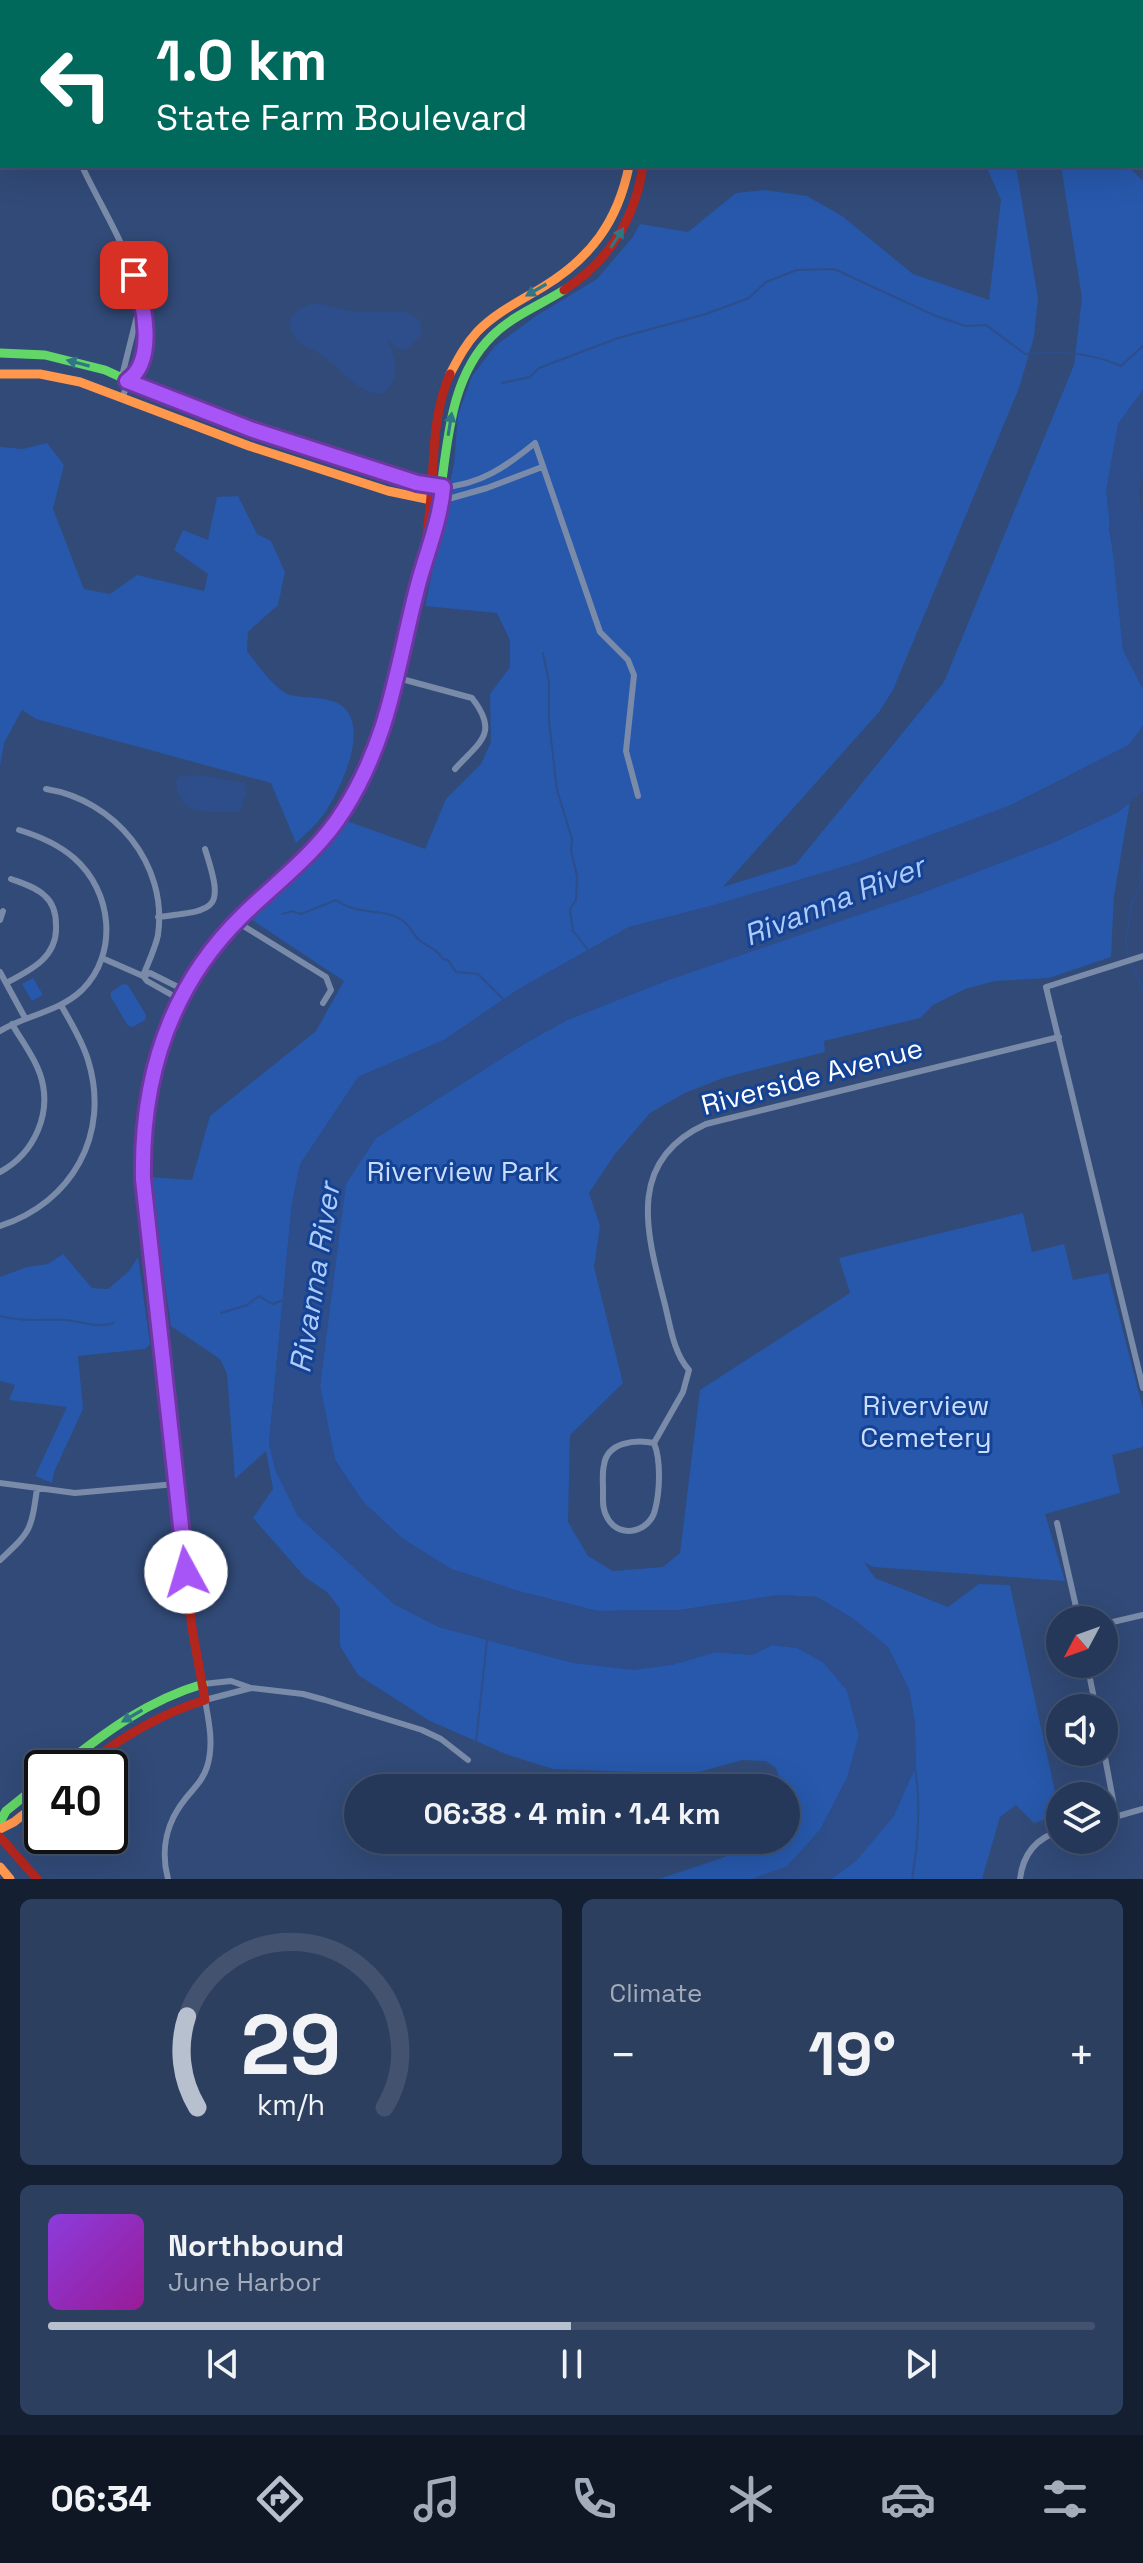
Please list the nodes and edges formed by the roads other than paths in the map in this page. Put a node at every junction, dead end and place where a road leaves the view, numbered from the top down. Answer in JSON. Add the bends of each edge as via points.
{"nodes":[{"id":1,"x":83,"y":168,"type":"edge"},
{"id":2,"x":629,"y":168,"type":"edge"},
{"id":3,"x":643,"y":168,"type":"edge"},
{"id":4,"x":141,"y":302,"type":"junction"},
{"id":5,"x":0,"y":353,"type":"edge"},
{"id":6,"x":0,"y":374,"type":"edge"},
{"id":7,"x":127,"y":381,"type":"junction"},
{"id":8,"x":123,"y":396,"type":"junction"},
{"id":9,"x":542,"y":467,"type":"junction"},
{"id":10,"x":431,"y":485,"type":"junction"},
{"id":11,"x":443,"y":487,"type":"junction"},
{"id":12,"x":436,"y":501,"type":"junction"},
{"id":13,"x":398,"y":678,"type":"junction"},
{"id":14,"x":455,"y":769,"type":"dead end"},
{"id":15,"x":46,"y":789,"type":"dead end"},
{"id":16,"x":638,"y":796,"type":"dead end"},
{"id":17,"x":19,"y":830,"type":"dead end"},
{"id":18,"x":205,"y":849,"type":"dead end"},
{"id":19,"x":11,"y":879,"type":"dead end"},
{"id":20,"x":3,"y":911,"type":"dead end"},
{"id":21,"x":158,"y":917,"type":"junction"},
{"id":22,"x":0,"y":920,"type":"edge"},
{"id":23,"x":237,"y":922,"type":"junction"},
{"id":24,"x":1143,"y":956,"type":"edge"},
{"id":25,"x":102,"y":958,"type":"junction"},
{"id":26,"x":0,"y":972,"type":"edge"},
{"id":27,"x":143,"y":976,"type":"junction"},
{"id":28,"x":6,"y":983,"type":"junction"},
{"id":29,"x":182,"y":994,"type":"junction"},
{"id":30,"x":323,"y":1003,"type":"dead end"},
{"id":31,"x":61,"y":1005,"type":"junction"},
{"id":32,"x":25,"y":1018,"type":"junction"},
{"id":33,"x":12,"y":1024,"type":"junction"},
{"id":34,"x":0,"y":1031,"type":"edge"},
{"id":35,"x":1059,"y":1037,"type":"junction"},
{"id":36,"x":0,"y":1172,"type":"edge"},
{"id":37,"x":0,"y":1226,"type":"edge"},
{"id":38,"x":1141,"y":1370,"type":"edge"},
{"id":39,"x":1143,"y":1388,"type":"edge"},
{"id":40,"x":654,"y":1443,"type":"junction"},
{"id":41,"x":0,"y":1483,"type":"edge"},
{"id":42,"x":176,"y":1484,"type":"junction"},
{"id":43,"x":37,"y":1489,"type":"junction"},
{"id":44,"x":1057,"y":1523,"type":"dead end"},
{"id":45,"x":0,"y":1560,"type":"edge"},
{"id":46,"x":1076,"y":1606,"type":"edge"},
{"id":47,"x":1143,"y":1615,"type":"edge"},
{"id":48,"x":1118,"y":1621,"type":"edge"},
{"id":49,"x":203,"y":1684,"type":"junction"},
{"id":50,"x":251,"y":1688,"type":"junction"},
{"id":51,"x":205,"y":1700,"type":"junction"},
{"id":52,"x":84,"y":1750,"type":"edge"},
{"id":53,"x":105,"y":1750,"type":"edge"},
{"id":54,"x":468,"y":1760,"type":"dead end"},
{"id":55,"x":24,"y":1796,"type":"edge"},
{"id":56,"x":1143,"y":1809,"type":"edge"},
{"id":57,"x":24,"y":1814,"type":"edge"},
{"id":58,"x":1118,"y":1815,"type":"edge"},
{"id":59,"x":0,"y":1822,"type":"edge"},
{"id":60,"x":0,"y":1829,"type":"edge"},
{"id":61,"x":0,"y":1837,"type":"edge"},
{"id":62,"x":1046,"y":1837,"type":"edge"},
{"id":63,"x":0,"y":1867,"type":"edge"},
{"id":64,"x":10,"y":1879,"type":"edge"},
{"id":65,"x":37,"y":1879,"type":"edge"},
{"id":66,"x":168,"y":1879,"type":"edge"},
{"id":67,"x":1020,"y":1879,"type":"edge"}],
"edges":[{"from":1,"to":4,"type":"street","via":[[129,264]]},
{"from":2,"to":10,"type":"main road","one_way":true,"via":[[615,214],[594,246],[562,274],[502,309],[460,352],[436,413]]},
{"from":11,"to":3,"type":"main road","one_way":true,"via":[[451,414],[472,360],[510,321],[570,286],[605,255],[628,220]]},
{"from":4,"to":7,"type":"street","via":[[123,372]]},
{"from":4,"to":7,"type":"street","via":[[146,335],[134,377]]},
{"from":7,"to":5,"type":"main road","one_way":true,"via":[[58,358]]},
{"from":6,"to":8,"type":"main road","via":[[61,377]]},
{"from":7,"to":8,"type":"street"},
{"from":7,"to":10,"type":"main road","via":[[253,430]]},
{"from":8,"to":12,"type":"main road","via":[[249,446]]},
{"from":9,"to":11,"type":"street","via":[[535,443],[494,473]]},
{"from":9,"to":12,"type":"street"},
{"from":9,"to":16,"type":"street","via":[[600,632],[628,660],[634,675],[626,751]]},
{"from":10,"to":11,"type":"main road"},
{"from":10,"to":12,"type":"main road"},
{"from":11,"to":12,"type":"main road"},
{"from":12,"to":13,"type":"main road"},
{"from":13,"to":14,"type":"street","via":[[476,703],[485,734]]},
{"from":13,"to":23,"type":"main road","via":[[378,740],[344,811],[318,844]]},
{"from":15,"to":21,"type":"street","via":[[88,802],[129,836],[150,872]]},
{"from":17,"to":25,"type":"street","via":[[60,847],[90,875],[105,911]]},
{"from":18,"to":21,"type":"street","via":[[215,893],[210,907]]},
{"from":19,"to":28,"type":"street","via":[[48,898],[56,914],[57,936],[51,952]]},
{"from":20,"to":22,"type":"street"},
{"from":21,"to":27,"type":"street","via":[[156,943]]},
{"from":23,"to":29,"type":"main road"},
{"from":23,"to":30,"type":"street","via":[[326,977],[331,990]]},
{"from":24,"to":35,"type":"street","via":[[1046,987]]},
{"from":25,"to":27,"type":"street"},
{"from":25,"to":31,"type":"street","via":[[82,990]]},
{"from":26,"to":28,"type":"street"},
{"from":27,"to":29,"type":"street"},
{"from":28,"to":32,"type":"street"},
{"from":29,"to":42,"type":"main road","via":[[150,1084],[142,1154]]},
{"from":31,"to":32,"type":"street"},
{"from":31,"to":37,"type":"street","via":[[84,1047],[93,1078],[89,1140],[77,1168],[56,1195],[32,1213]]},
{"from":32,"to":33,"type":"street"},
{"from":33,"to":34,"type":"street"},
{"from":33,"to":36,"type":"street","via":[[37,1066],[44,1105],[27,1150]]},
{"from":35,"to":38,"type":"street"},
{"from":35,"to":40,"type":"street","name":"Riverside Avenue","via":[[706,1124],[674,1145],[652,1181],[646,1219],[668,1317],[689,1370],[683,1392]]},
{"from":38,"to":39,"type":"street"},
{"from":40,"to":40,"type":"street","via":[[625,1442],[604,1461],[603,1508],[618,1529],[637,1531],[653,1517],[658,1453]]},
{"from":41,"to":43,"type":"street"},
{"from":42,"to":43,"type":"street","via":[[87,1493]]},
{"from":42,"to":49,"type":"main road"},
{"from":43,"to":45,"type":"street","via":[[27,1533]]},
{"from":44,"to":46,"type":"street"},
{"from":47,"to":48,"type":"street"},
{"from":49,"to":50,"type":"street","via":[[231,1681]]},
{"from":49,"to":51,"type":"main road"},
{"from":49,"to":52,"type":"main road","one_way":true,"via":[[159,1701]]},
{"from":50,"to":51,"type":"street"},
{"from":50,"to":54,"type":"street","via":[[303,1694],[422,1730]]},
{"from":51,"to":53,"type":"main road","via":[[166,1712]]},
{"from":51,"to":66,"type":"street","via":[[210,1758],[168,1833]]},
{"from":55,"to":59,"type":"main road"},
{"from":56,"to":58,"type":"street"},
{"from":57,"to":60,"type":"main road"},
{"from":61,"to":65,"type":"main road"},
{"from":62,"to":67,"type":"street","via":[[1024,1860]]},
{"from":63,"to":64,"type":"main road"}]}
